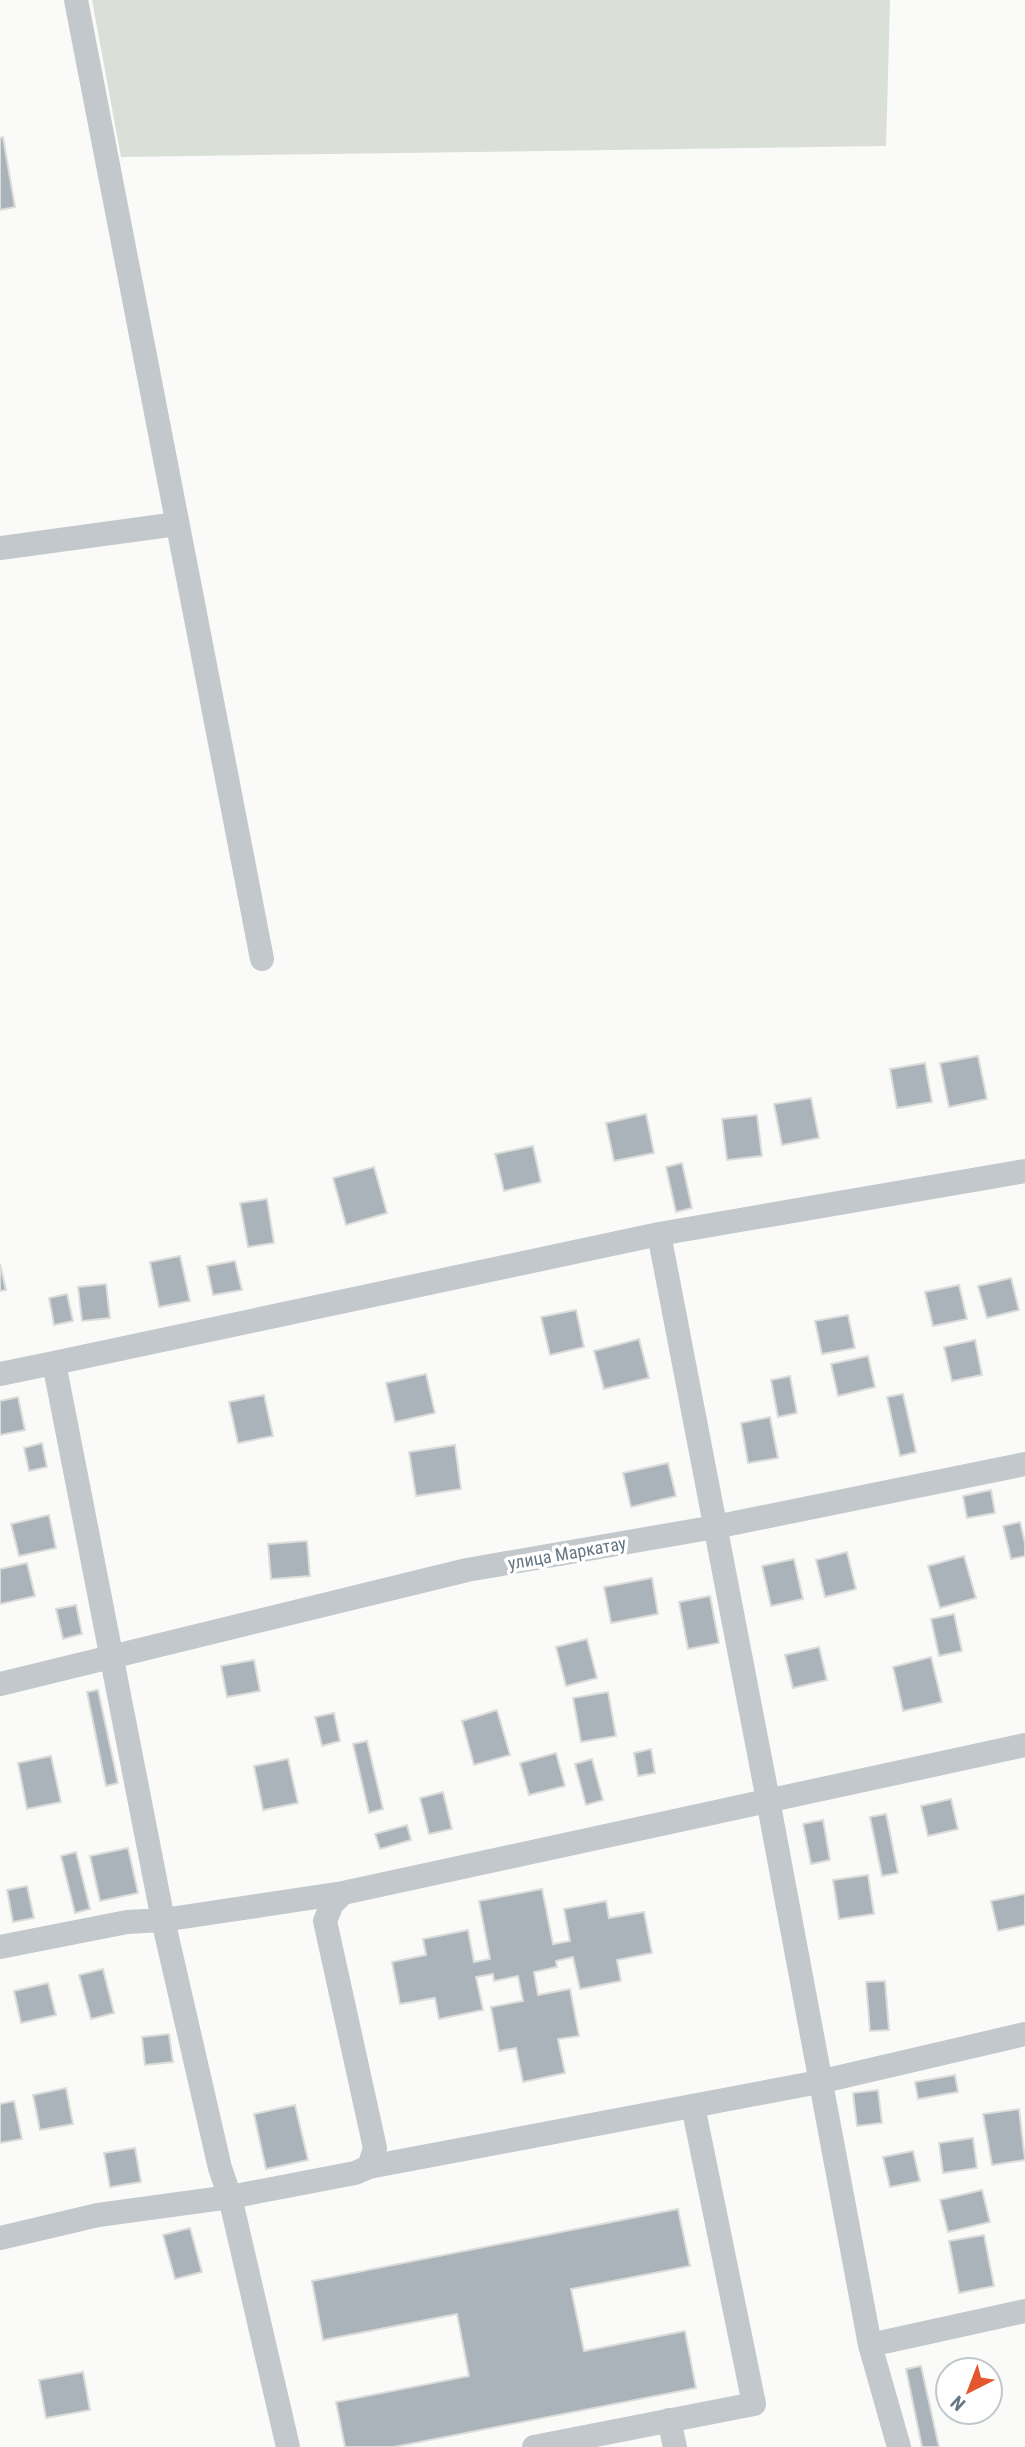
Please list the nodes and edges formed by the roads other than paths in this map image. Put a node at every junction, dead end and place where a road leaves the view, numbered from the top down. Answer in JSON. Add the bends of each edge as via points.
{"nodes":[{"id":1,"x":76,"y":0,"type":"edge"},
{"id":2,"x":177,"y":524,"type":"junction"},
{"id":3,"x":0,"y":548,"type":"edge"},
{"id":4,"x":262,"y":959,"type":"dead end"},
{"id":5,"x":1025,"y":1171,"type":"edge"},
{"id":6,"x":659,"y":1234,"type":"junction"},
{"id":7,"x":54,"y":1363,"type":"junction"},
{"id":8,"x":0,"y":1374,"type":"edge"},
{"id":9,"x":1025,"y":1464,"type":"edge"},
{"id":10,"x":715,"y":1527,"type":"junction"},
{"id":11,"x":111,"y":1657,"type":"junction"},
{"id":12,"x":0,"y":1684,"type":"edge"},
{"id":13,"x":1025,"y":1745,"type":"edge"},
{"id":14,"x":768,"y":1800,"type":"junction"},
{"id":15,"x":343,"y":1893,"type":"junction"},
{"id":16,"x":163,"y":1920,"type":"junction"},
{"id":17,"x":0,"y":1947,"type":"edge"},
{"id":18,"x":1025,"y":2034,"type":"edge"},
{"id":19,"x":819,"y":2082,"type":"junction"},
{"id":20,"x":692,"y":2106,"type":"junction"},
{"id":21,"x":369,"y":2167,"type":"junction"},
{"id":22,"x":230,"y":2197,"type":"junction"},
{"id":23,"x":0,"y":2238,"type":"edge"},
{"id":24,"x":1025,"y":2311,"type":"edge"},
{"id":25,"x":870,"y":2345,"type":"junction"},
{"id":26,"x":669,"y":2420,"type":"junction"},
{"id":27,"x":288,"y":2447,"type":"edge"},
{"id":28,"x":534,"y":2447,"type":"edge"},
{"id":29,"x":675,"y":2447,"type":"edge"},
{"id":30,"x":899,"y":2447,"type":"edge"}],
"edges":[{"from":1,"to":2,"type":"street"},
{"from":2,"to":3,"type":"street"},
{"from":2,"to":4,"type":"street"},
{"from":5,"to":6,"type":"street"},
{"from":6,"to":7,"type":"street"},
{"from":6,"to":10,"type":"street"},
{"from":7,"to":8,"type":"street"},
{"from":7,"to":11,"type":"street"},
{"from":9,"to":10,"type":"street","name":"улица Маркатау"},
{"from":10,"to":11,"type":"street","name":"улица Маркатау","via":[[467,1570]]},
{"from":10,"to":14,"type":"street"},
{"from":11,"to":12,"type":"street","name":"улица Маркатау"},
{"from":11,"to":16,"type":"street"},
{"from":13,"to":14,"type":"street"},
{"from":14,"to":15,"type":"street"},
{"from":14,"to":19,"type":"street"},
{"from":15,"to":16,"type":"street"},
{"from":15,"to":21,"type":"street","via":[[325,1921],[375,2148]]},
{"from":16,"to":17,"type":"street","via":[[127,1922]]},
{"from":16,"to":22,"type":"street"},
{"from":18,"to":19,"type":"street"},
{"from":19,"to":20,"type":"street"},
{"from":19,"to":25,"type":"street"},
{"from":20,"to":21,"type":"street"},
{"from":20,"to":26,"type":"street","via":[[754,2404]]},
{"from":21,"to":22,"type":"street","via":[[355,2174]]},
{"from":22,"to":23,"type":"street","via":[[98,2215]]},
{"from":22,"to":27,"type":"street"},
{"from":24,"to":25,"type":"street"},
{"from":25,"to":30,"type":"street"},
{"from":26,"to":28,"type":"street"},
{"from":26,"to":29,"type":"street"}]}
